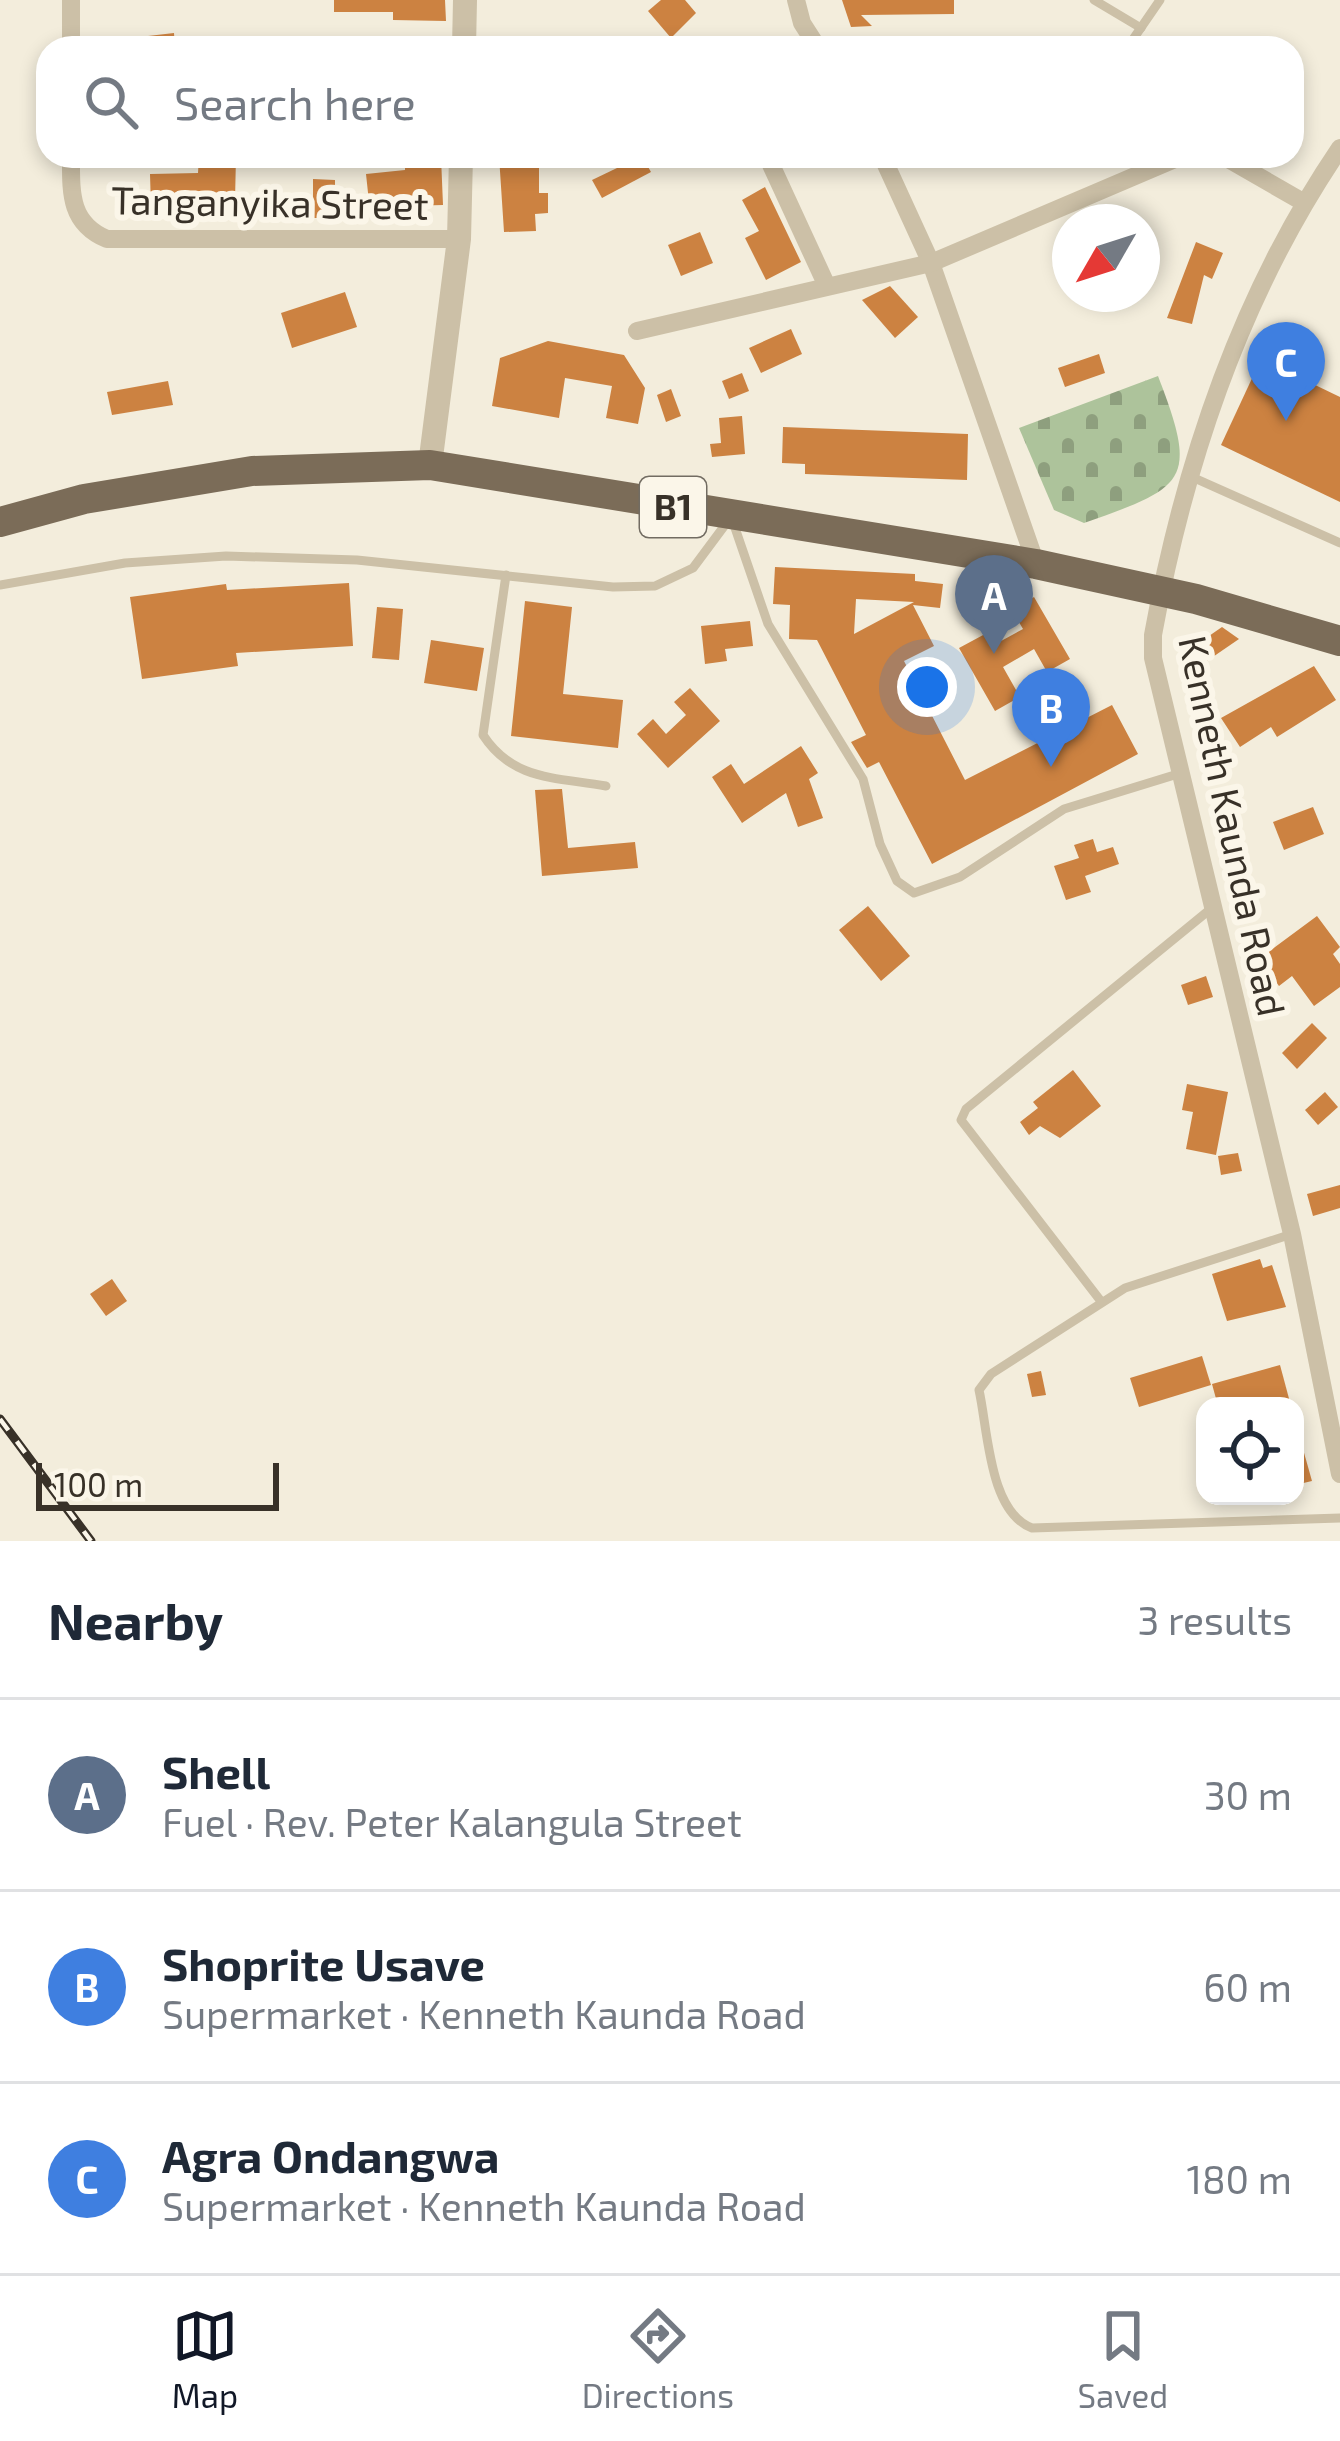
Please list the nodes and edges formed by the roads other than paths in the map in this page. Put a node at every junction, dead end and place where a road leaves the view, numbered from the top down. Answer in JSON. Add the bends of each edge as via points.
{"nodes":[{"id":1,"x":71,"y":0,"type":"edge"},
{"id":2,"x":465,"y":0,"type":"edge"},
{"id":3,"x":796,"y":0,"type":"edge"},
{"id":4,"x":1094,"y":0,"type":"edge"},
{"id":5,"x":1160,"y":0,"type":"edge"},
{"id":6,"x":1141,"y":28,"type":"junction"},
{"id":7,"x":71,"y":36,"type":"edge"},
{"id":8,"x":464,"y":36,"type":"edge"},
{"id":9,"x":810,"y":36,"type":"edge"},
{"id":10,"x":1135,"y":36,"type":"edge"},
{"id":11,"x":1340,"y":148,"type":"edge"},
{"id":12,"x":71,"y":168,"type":"edge"},
{"id":13,"x":461,"y":168,"type":"edge"},
{"id":14,"x":773,"y":168,"type":"edge"},
{"id":15,"x":887,"y":168,"type":"edge"},
{"id":16,"x":1154,"y":168,"type":"edge"},
{"id":17,"x":1244,"y":168,"type":"edge"},
{"id":18,"x":1303,"y":202,"type":"junction"},
{"id":19,"x":459,"y":239,"type":"junction"},
{"id":20,"x":931,"y":263,"type":"junction"},
{"id":21,"x":826,"y":284,"type":"junction"},
{"id":22,"x":637,"y":331,"type":"dead end"},
{"id":23,"x":430,"y":465,"type":"junction"},
{"id":24,"x":1192,"y":477,"type":"junction"},
{"id":25,"x":732,"y":517,"type":"junction"},
{"id":26,"x":0,"y":522,"type":"edge"},
{"id":27,"x":1340,"y":543,"type":"edge"},
{"id":28,"x":1036,"y":564,"type":"junction"},
{"id":29,"x":506,"y":575,"type":"junction"},
{"id":30,"x":0,"y":585,"type":"edge"},
{"id":31,"x":1160,"y":593,"type":"junction"},
{"id":32,"x":1340,"y":641,"type":"edge"},
{"id":33,"x":1181,"y":773,"type":"junction"},
{"id":34,"x":606,"y":786,"type":"dead end"},
{"id":35,"x":1213,"y":907,"type":"junction"},
{"id":36,"x":1292,"y":1234,"type":"junction"},
{"id":37,"x":1100,"y":1300,"type":"junction"},
{"id":38,"x":1340,"y":1474,"type":"edge"},
{"id":39,"x":1340,"y":1518,"type":"edge"}],
"edges":[{"from":1,"to":7,"type":"street"},
{"from":2,"to":8,"type":"street"},
{"from":3,"to":9,"type":"street"},
{"from":4,"to":6,"type":"lane"},
{"from":5,"to":6,"type":"lane"},
{"from":6,"to":10,"type":"lane"},
{"from":11,"to":18,"type":"street","name":"Kenneth Kaunda Road"},
{"from":12,"to":19,"type":"street","name":"Tanganyika Street","via":[[71,202],[107,239]]},
{"from":13,"to":19,"type":"street"},
{"from":14,"to":21,"type":"street"},
{"from":15,"to":20,"type":"street"},
{"from":16,"to":20,"type":"street"},
{"from":17,"to":18,"type":"street"},
{"from":18,"to":24,"type":"street","name":"Kenneth Kaunda Road","via":[[1226,368]]},
{"from":19,"to":23,"type":"street"},
{"from":20,"to":21,"type":"street"},
{"from":20,"to":28,"type":"street"},
{"from":21,"to":22,"type":"street"},
{"from":23,"to":25,"type":"main road","number":"B1"},
{"from":23,"to":26,"type":"main road","number":"B1","via":[[252,471]]},
{"from":24,"to":27,"type":"lane"},
{"from":24,"to":31,"type":"street","name":"Kenneth Kaunda Road"},
{"from":25,"to":28,"type":"main road","number":"B1"},
{"from":25,"to":29,"type":"lane","via":[[693,568],[656,586]]},
{"from":25,"to":33,"type":"lane","via":[[768,624],[863,779],[880,844],[897,880],[914,893],[960,877],[1064,809]]},
{"from":28,"to":31,"type":"main road","number":"B1"},
{"from":29,"to":30,"type":"lane","via":[[226,556],[124,563]]},
{"from":29,"to":34,"type":"lane","via":[[483,735],[517,770]]},
{"from":31,"to":32,"type":"main road","number":"B1"},
{"from":31,"to":33,"type":"street","name":"Kenneth Kaunda Road","via":[[1153,658]]},
{"from":33,"to":35,"type":"street","name":"Kenneth Kaunda Road"},
{"from":35,"to":36,"type":"street","name":"Kenneth Kaunda Road"},
{"from":35,"to":37,"type":"lane","via":[[962,1120]]},
{"from":36,"to":37,"type":"lane"},
{"from":36,"to":38,"type":"street","name":"Kenneth Kaunda Road"},
{"from":37,"to":39,"type":"lane","via":[[982,1381],[1010,1515],[1033,1528]]}]}
